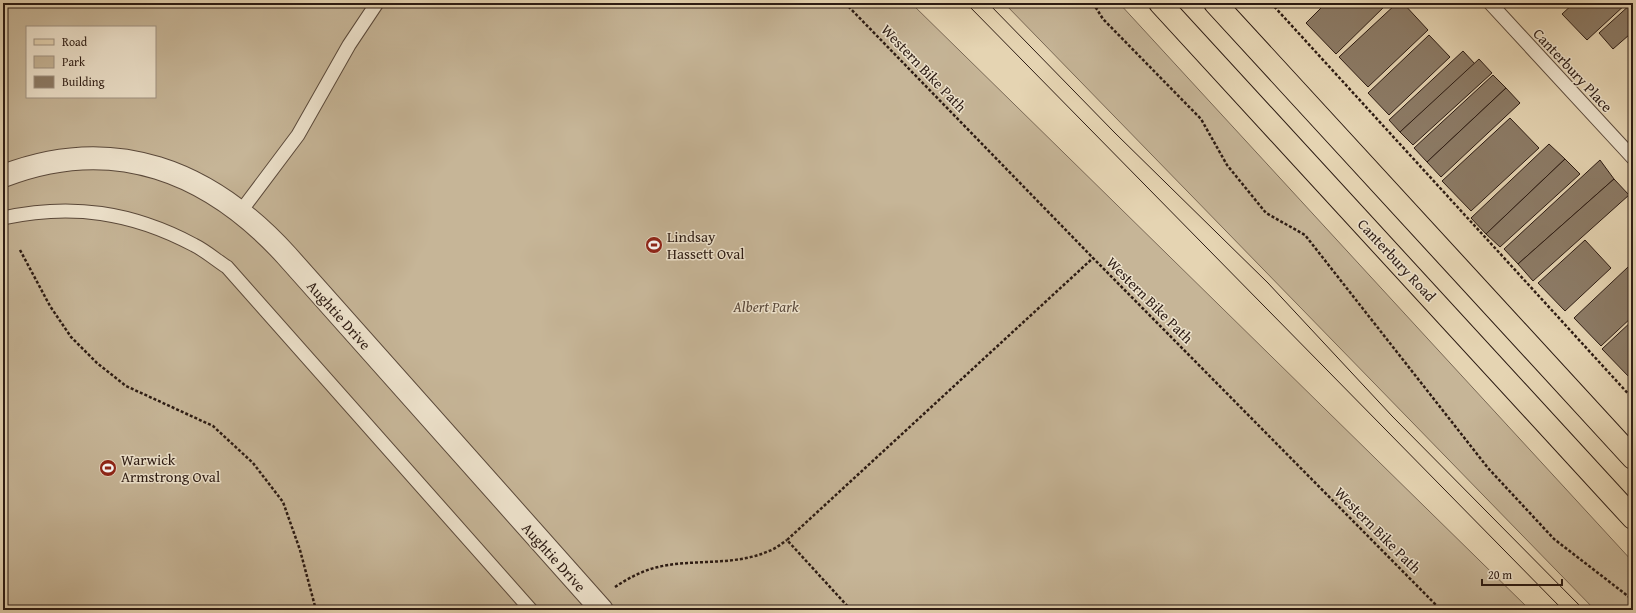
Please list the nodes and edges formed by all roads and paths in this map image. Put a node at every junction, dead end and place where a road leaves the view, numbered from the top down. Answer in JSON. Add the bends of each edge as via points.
{"nodes":[{"id":1,"x":377,"y":3,"type":"edge"},
{"id":2,"x":845,"y":3,"type":"edge"},
{"id":3,"x":1094,"y":3,"type":"edge"},
{"id":4,"x":1160,"y":3,"type":"edge"},
{"id":5,"x":1215,"y":3,"type":"edge"},
{"id":6,"x":1270,"y":3,"type":"edge"},
{"id":7,"x":1490,"y":3,"type":"edge"},
{"id":8,"x":1633,"y":158,"type":"edge"},
{"id":9,"x":3,"y":176,"type":"edge"},
{"id":10,"x":241,"y":211,"type":"junction"},
{"id":11,"x":3,"y":218,"type":"edge"},
{"id":12,"x":20,"y":250,"type":"dead end"},
{"id":13,"x":1093,"y":258,"type":"junction"},
{"id":14,"x":1633,"y":399,"type":"edge"},
{"id":15,"x":1633,"y":458,"type":"edge"},
{"id":16,"x":1633,"y":518,"type":"edge"},
{"id":17,"x":787,"y":540,"type":"junction"},
{"id":18,"x":1633,"y":600,"type":"edge"},
{"id":19,"x":598,"y":605,"type":"edge"},
{"id":20,"x":316,"y":610,"type":"edge"},
{"id":21,"x":531,"y":610,"type":"edge"},
{"id":22,"x":851,"y":610,"type":"edge"},
{"id":23,"x":1441,"y":610,"type":"edge"}],
"edges":[{"from":1,"to":10,"type":"lane","via":[[349,45],[298,134]]},
{"from":2,"to":13,"type":"path","name":"Western Bike Path"},
{"from":3,"to":18,"type":"path","via":[[1103,19],[1201,119],[1227,165],[1266,213],[1306,236],[1488,468],[1554,539]]},
{"from":4,"to":16,"type":"main road","name":"Canterbury Road"},
{"from":5,"to":15,"type":"main road"},
{"from":6,"to":14,"type":"path"},
{"from":7,"to":8,"type":"lane","name":"Canterbury Place"},
{"from":9,"to":10,"type":"street","name":"Aughtie Drive","via":[[42,163],[81,158],[117,159],[151,166],[187,179],[217,194]]},
{"from":10,"to":19,"type":"street","name":"Aughtie Drive","via":[[267,234]]},
{"from":11,"to":21,"type":"lane","via":[[47,211],[114,214],[140,220],[196,245],[227,267]]},
{"from":12,"to":20,"type":"path","via":[[50,306],[71,337],[97,363],[126,386],[213,426],[254,463],[283,502],[300,550]]},
{"from":13,"to":17,"type":"path"},
{"from":13,"to":23,"type":"path","name":"Western Bike Path"},
{"from":17,"to":19,"type":"path","via":[[770,551],[739,559],[653,568],[625,580]]},
{"from":17,"to":22,"type":"path"}]}
